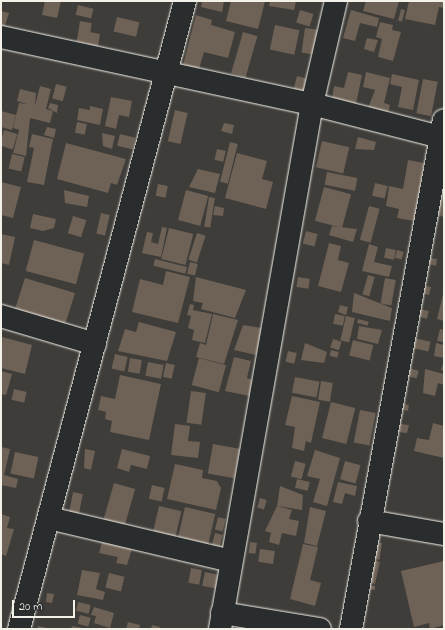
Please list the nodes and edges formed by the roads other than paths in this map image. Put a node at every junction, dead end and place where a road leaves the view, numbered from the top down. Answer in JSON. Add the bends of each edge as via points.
{"nodes":[{"id":1,"x":185,"y":1,"type":"edge"},
{"id":2,"x":336,"y":1,"type":"edge"},
{"id":3,"x":1,"y":36,"type":"edge"},
{"id":4,"x":167,"y":72,"type":"junction"},
{"id":5,"x":312,"y":104,"type":"junction"},
{"id":6,"x":443,"y":132,"type":"edge"},
{"id":7,"x":1,"y":316,"type":"edge"},
{"id":8,"x":95,"y":344,"type":"junction"},
{"id":9,"x":49,"y":518,"type":"junction"},
{"id":10,"x":369,"y":521,"type":"junction"},
{"id":11,"x":444,"y":534,"type":"edge"},
{"id":12,"x":231,"y":561,"type":"junction"},
{"id":13,"x":221,"y":621,"type":"edge"},
{"id":14,"x":19,"y":629,"type":"edge"},
{"id":15,"x":320,"y":629,"type":"edge"},
{"id":16,"x":352,"y":629,"type":"edge"}],
"edges":[{"from":1,"to":4,"type":"street"},
{"from":2,"to":5,"type":"street"},
{"from":3,"to":4,"type":"street"},
{"from":4,"to":5,"type":"street"},
{"from":4,"to":8,"type":"street"},
{"from":5,"to":6,"type":"street"},
{"from":5,"to":12,"type":"street"},
{"from":6,"to":10,"type":"street"},
{"from":7,"to":8,"type":"street"},
{"from":8,"to":9,"type":"street"},
{"from":9,"to":12,"type":"street"},
{"from":9,"to":14,"type":"street"},
{"from":10,"to":11,"type":"street"},
{"from":10,"to":16,"type":"street"},
{"from":12,"to":13,"type":"street"},
{"from":13,"to":15,"type":"street"}]}
